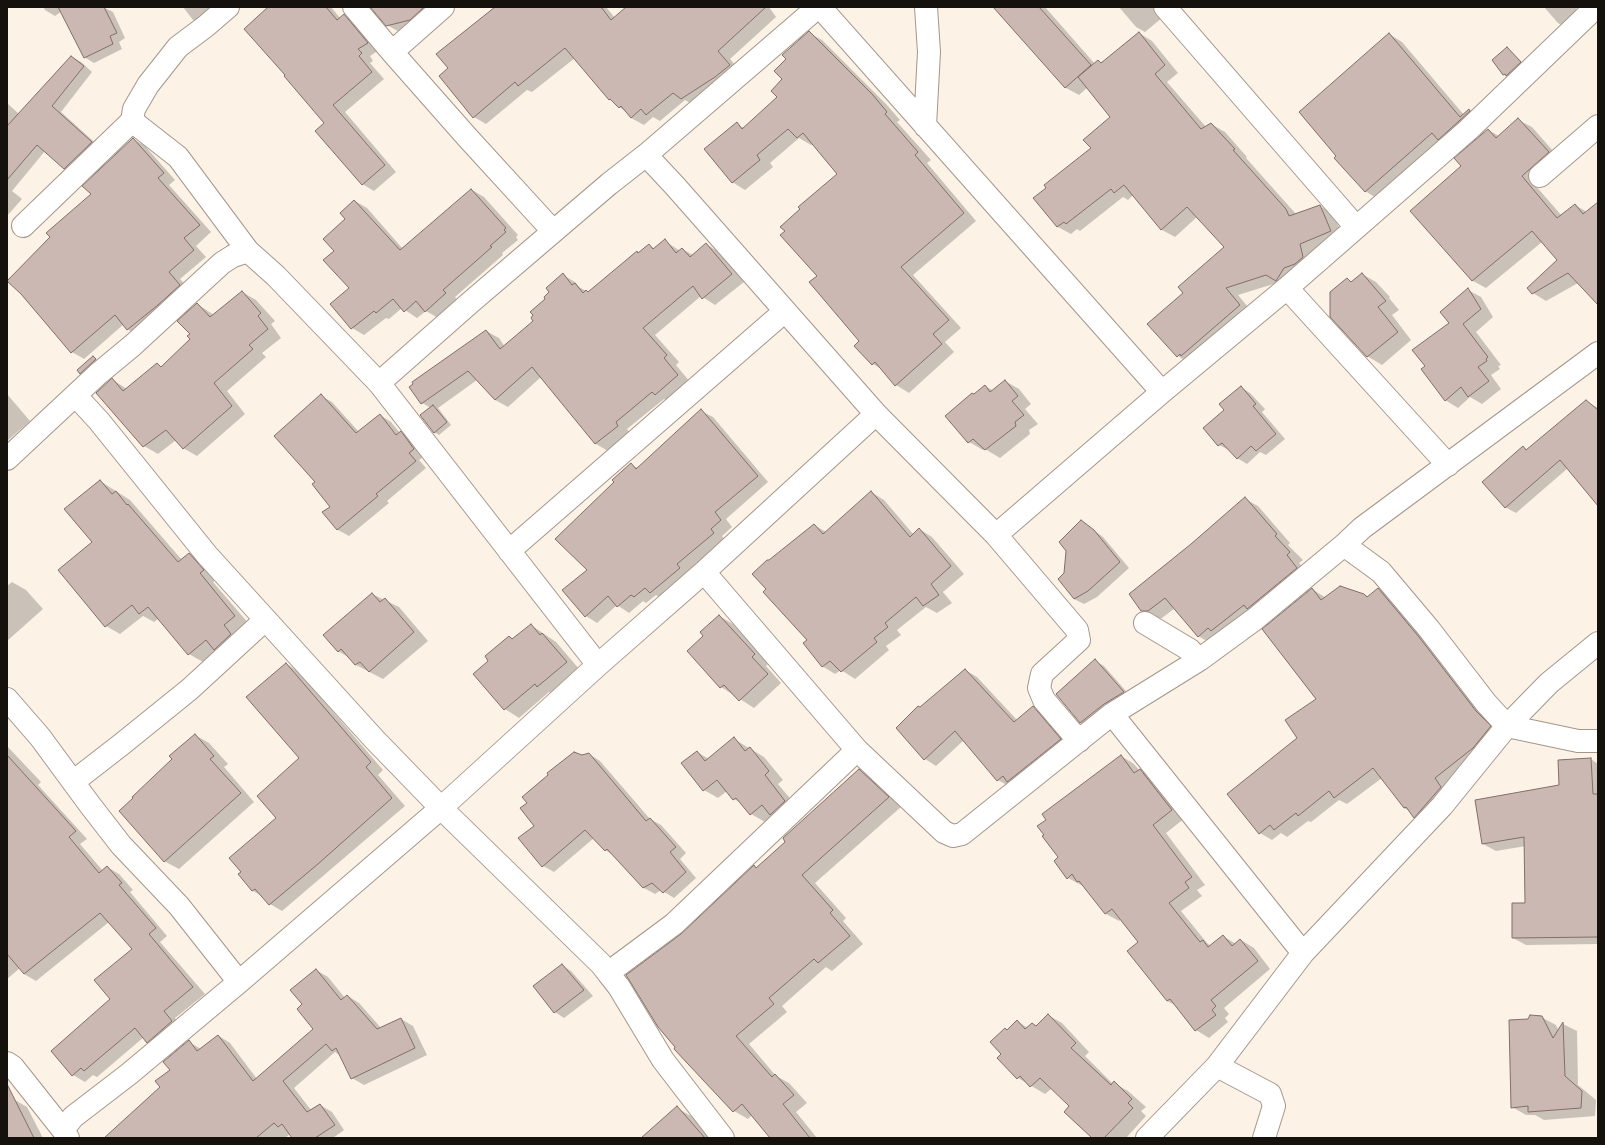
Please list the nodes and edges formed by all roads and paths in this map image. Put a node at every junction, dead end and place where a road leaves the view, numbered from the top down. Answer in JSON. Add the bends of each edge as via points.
{"nodes":[{"id":1,"x":228,"y":7,"type":"edge"},
{"id":2,"x":354,"y":7,"type":"edge"},
{"id":3,"x":443,"y":7,"type":"edge"},
{"id":4,"x":819,"y":7,"type":"edge"},
{"id":5,"x":926,"y":7,"type":"edge"},
{"id":6,"x":1164,"y":7,"type":"edge"},
{"id":7,"x":1596,"y":7,"type":"edge"},
{"id":8,"x":392,"y":52,"type":"junction"},
{"id":9,"x":132,"y":121,"type":"junction"},
{"id":10,"x":925,"y":126,"type":"junction"},
{"id":11,"x":1598,"y":126,"type":"edge"},
{"id":12,"x":646,"y":155,"type":"junction"},
{"id":13,"x":1540,"y":176,"type":"dead end"},
{"id":14,"x":23,"y":226,"type":"dead end"},
{"id":15,"x":1356,"y":226,"type":"junction"},
{"id":16,"x":553,"y":231,"type":"junction"},
{"id":17,"x":248,"y":251,"type":"junction"},
{"id":18,"x":1287,"y":288,"type":"junction"},
{"id":19,"x":784,"y":311,"type":"junction"},
{"id":20,"x":1598,"y":353,"type":"edge"},
{"id":21,"x":379,"y":383,"type":"junction"},
{"id":22,"x":1162,"y":392,"type":"junction"},
{"id":23,"x":76,"y":396,"type":"junction"},
{"id":24,"x":876,"y":414,"type":"junction"},
{"id":25,"x":7,"y":459,"type":"edge"},
{"id":26,"x":1448,"y":465,"type":"junction"},
{"id":27,"x":996,"y":535,"type":"junction"},
{"id":28,"x":1344,"y":545,"type":"junction"},
{"id":29,"x":509,"y":551,"type":"junction"},
{"id":30,"x":704,"y":572,"type":"junction"},
{"id":31,"x":265,"y":620,"type":"junction"},
{"id":32,"x":1145,"y":623,"type":"dead end"},
{"id":33,"x":1598,"y":643,"type":"edge"},
{"id":34,"x":1199,"y":660,"type":"junction"},
{"id":35,"x":598,"y":665,"type":"junction"},
{"id":36,"x":7,"y":699,"type":"edge"},
{"id":37,"x":1112,"y":714,"type":"junction"},
{"id":38,"x":1507,"y":726,"type":"junction"},
{"id":39,"x":1079,"y":741,"type":"junction"},
{"id":40,"x":1598,"y":741,"type":"edge"},
{"id":41,"x":857,"y":750,"type":"junction"},
{"id":42,"x":72,"y":782,"type":"junction"},
{"id":43,"x":441,"y":808,"type":"junction"},
{"id":44,"x":1303,"y":953,"type":"junction"},
{"id":45,"x":608,"y":973,"type":"junction"},
{"id":46,"x":239,"y":982,"type":"junction"},
{"id":47,"x":7,"y":1063,"type":"edge"},
{"id":48,"x":1217,"y":1066,"type":"junction"},
{"id":49,"x":66,"y":1134,"type":"edge"},
{"id":50,"x":723,"y":1138,"type":"edge"},
{"id":51,"x":1148,"y":1138,"type":"edge"},
{"id":52,"x":1264,"y":1138,"type":"edge"}],
"edges":[{"from":1,"to":9,"type":"street","via":[[178,47],[148,85],[134,109]]},
{"from":2,"to":8,"type":"street"},
{"from":3,"to":8,"type":"street"},
{"from":4,"to":10,"type":"street"},
{"from":4,"to":12,"type":"street"},
{"from":5,"to":10,"type":"street","via":[[929,52]]},
{"from":6,"to":15,"type":"street"},
{"from":7,"to":15,"type":"street","via":[[1468,130]]},
{"from":8,"to":16,"type":"street"},
{"from":9,"to":14,"type":"street"},
{"from":9,"to":17,"type":"street","via":[[178,157]]},
{"from":10,"to":22,"type":"street"},
{"from":11,"to":13,"type":"street"},
{"from":12,"to":16,"type":"street"},
{"from":12,"to":19,"type":"street"},
{"from":15,"to":18,"type":"street"},
{"from":16,"to":21,"type":"street"},
{"from":17,"to":21,"type":"street","via":[[276,276]]},
{"from":17,"to":23,"type":"street","via":[[222,263]]},
{"from":18,"to":22,"type":"street"},
{"from":18,"to":26,"type":"street"},
{"from":19,"to":24,"type":"street"},
{"from":19,"to":29,"type":"street"},
{"from":20,"to":26,"type":"street"},
{"from":21,"to":29,"type":"street"},
{"from":22,"to":27,"type":"street"},
{"from":23,"to":25,"type":"street"},
{"from":23,"to":31,"type":"street","via":[[207,556]]},
{"from":24,"to":27,"type":"street"},
{"from":24,"to":30,"type":"street"},
{"from":26,"to":28,"type":"street","via":[[1362,528]]},
{"from":27,"to":39,"type":"street","via":[[1077,630],[1079,640],[1042,674],[1039,688],[1044,700]]},
{"from":28,"to":34,"type":"street","via":[[1255,619]]},
{"from":28,"to":38,"type":"street","via":[[1381,572]]},
{"from":29,"to":35,"type":"street"},
{"from":30,"to":35,"type":"street"},
{"from":30,"to":41,"type":"street"},
{"from":31,"to":42,"type":"street","via":[[190,689]]},
{"from":31,"to":43,"type":"street"},
{"from":32,"to":34,"type":"street","via":[[1190,650]]},
{"from":33,"to":38,"type":"street","via":[[1549,683]]},
{"from":34,"to":37,"type":"street"},
{"from":35,"to":43,"type":"street"},
{"from":36,"to":42,"type":"street","via":[[40,737]]},
{"from":37,"to":39,"type":"street"},
{"from":37,"to":44,"type":"street"},
{"from":38,"to":40,"type":"street","via":[[1578,741]]},
{"from":38,"to":44,"type":"street","via":[[1442,806]]},
{"from":39,"to":41,"type":"street","via":[[962,834],[953,836],[944,832]]},
{"from":41,"to":45,"type":"street","via":[[674,924]]},
{"from":42,"to":46,"type":"street","via":[[121,845],[179,906]]},
{"from":43,"to":45,"type":"street"},
{"from":43,"to":46,"type":"street"},
{"from":44,"to":48,"type":"street"},
{"from":45,"to":50,"type":"street","via":[[663,1060]]},
{"from":46,"to":49,"type":"street","via":[[74,1117]]},
{"from":47,"to":49,"type":"street","via":[[13,1067]]},
{"from":48,"to":51,"type":"street"},
{"from":48,"to":52,"type":"street","via":[[1270,1094],[1274,1106]]}]}
